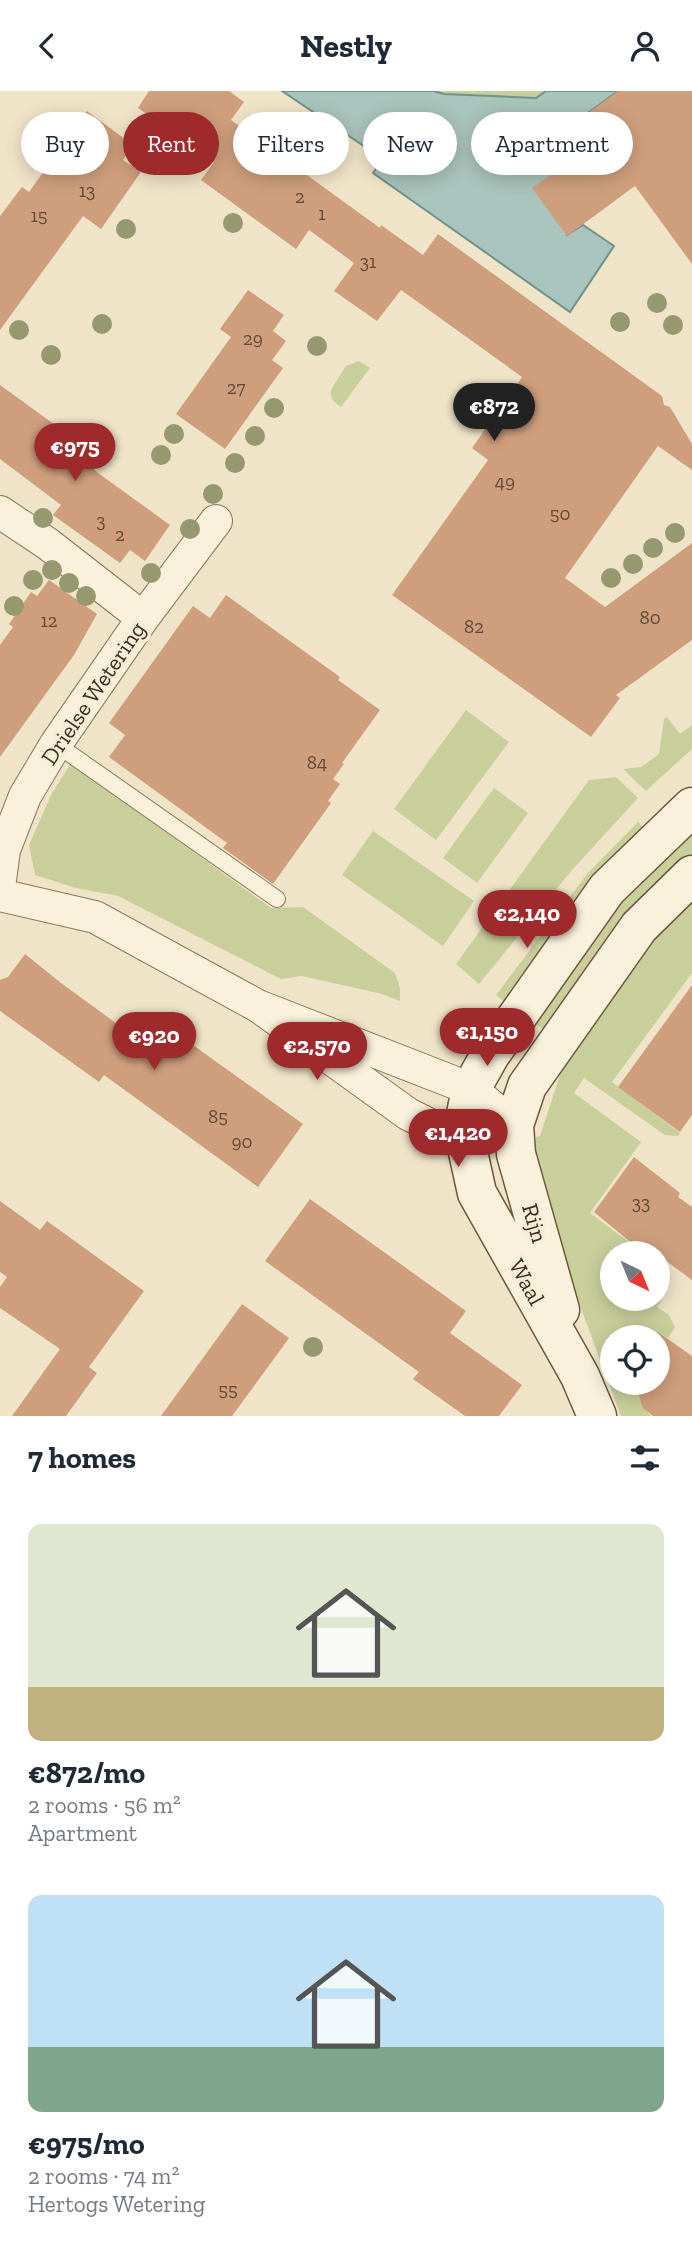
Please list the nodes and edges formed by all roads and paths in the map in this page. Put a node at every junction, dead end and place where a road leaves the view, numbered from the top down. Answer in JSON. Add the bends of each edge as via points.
{"nodes":[{"id":1,"x":0,"y":512,"type":"edge"},
{"id":2,"x":216,"y":521,"type":"dead end"},
{"id":3,"x":143,"y":618,"type":"junction"},
{"id":4,"x":56,"y":744,"type":"junction"},
{"id":5,"x":692,"y":807,"type":"edge"},
{"id":6,"x":692,"y":875,"type":"edge"},
{"id":7,"x":0,"y":880,"type":"edge"},
{"id":8,"x":0,"y":895,"type":"edge"},
{"id":9,"x":277,"y":899,"type":"dead end"},
{"id":10,"x":258,"y":1006,"type":"junction"},
{"id":11,"x":471,"y":1089,"type":"junction"},
{"id":12,"x":514,"y":1125,"type":"junction"},
{"id":13,"x":466,"y":1143,"type":"junction"},
{"id":14,"x":580,"y":1376,"type":"junction"},
{"id":15,"x":597,"y":1416,"type":"edge"}],
"edges":[{"from":1,"to":3,"type":"street"},
{"from":2,"to":3,"type":"street","name":"Drielse Wetering"},
{"from":3,"to":4,"type":"street","name":"Drielse Wetering"},
{"from":4,"to":7,"type":"street","name":"Drielse Wetering","via":[[25,796],[4,850]]},
{"from":4,"to":9,"type":"lane"},
{"from":5,"to":11,"type":"main road","via":[[607,888]]},
{"from":6,"to":12,"type":"main road","name":"Rijn","via":[[631,937],[527,1086]]},
{"from":8,"to":10,"type":"street","via":[[95,917]]},
{"from":10,"to":11,"type":"street"},
{"from":10,"to":13,"type":"street","via":[[408,1114]]},
{"from":11,"to":12,"type":"street"},
{"from":11,"to":13,"type":"main road"},
{"from":12,"to":13,"type":"street"},
{"from":12,"to":14,"type":"main road","name":"Rijn","via":[[516,1154]]},
{"from":13,"to":14,"type":"main road","name":"Waal","via":[[477,1193]]},
{"from":14,"to":15,"type":"main road","name":"Waal"}]}
